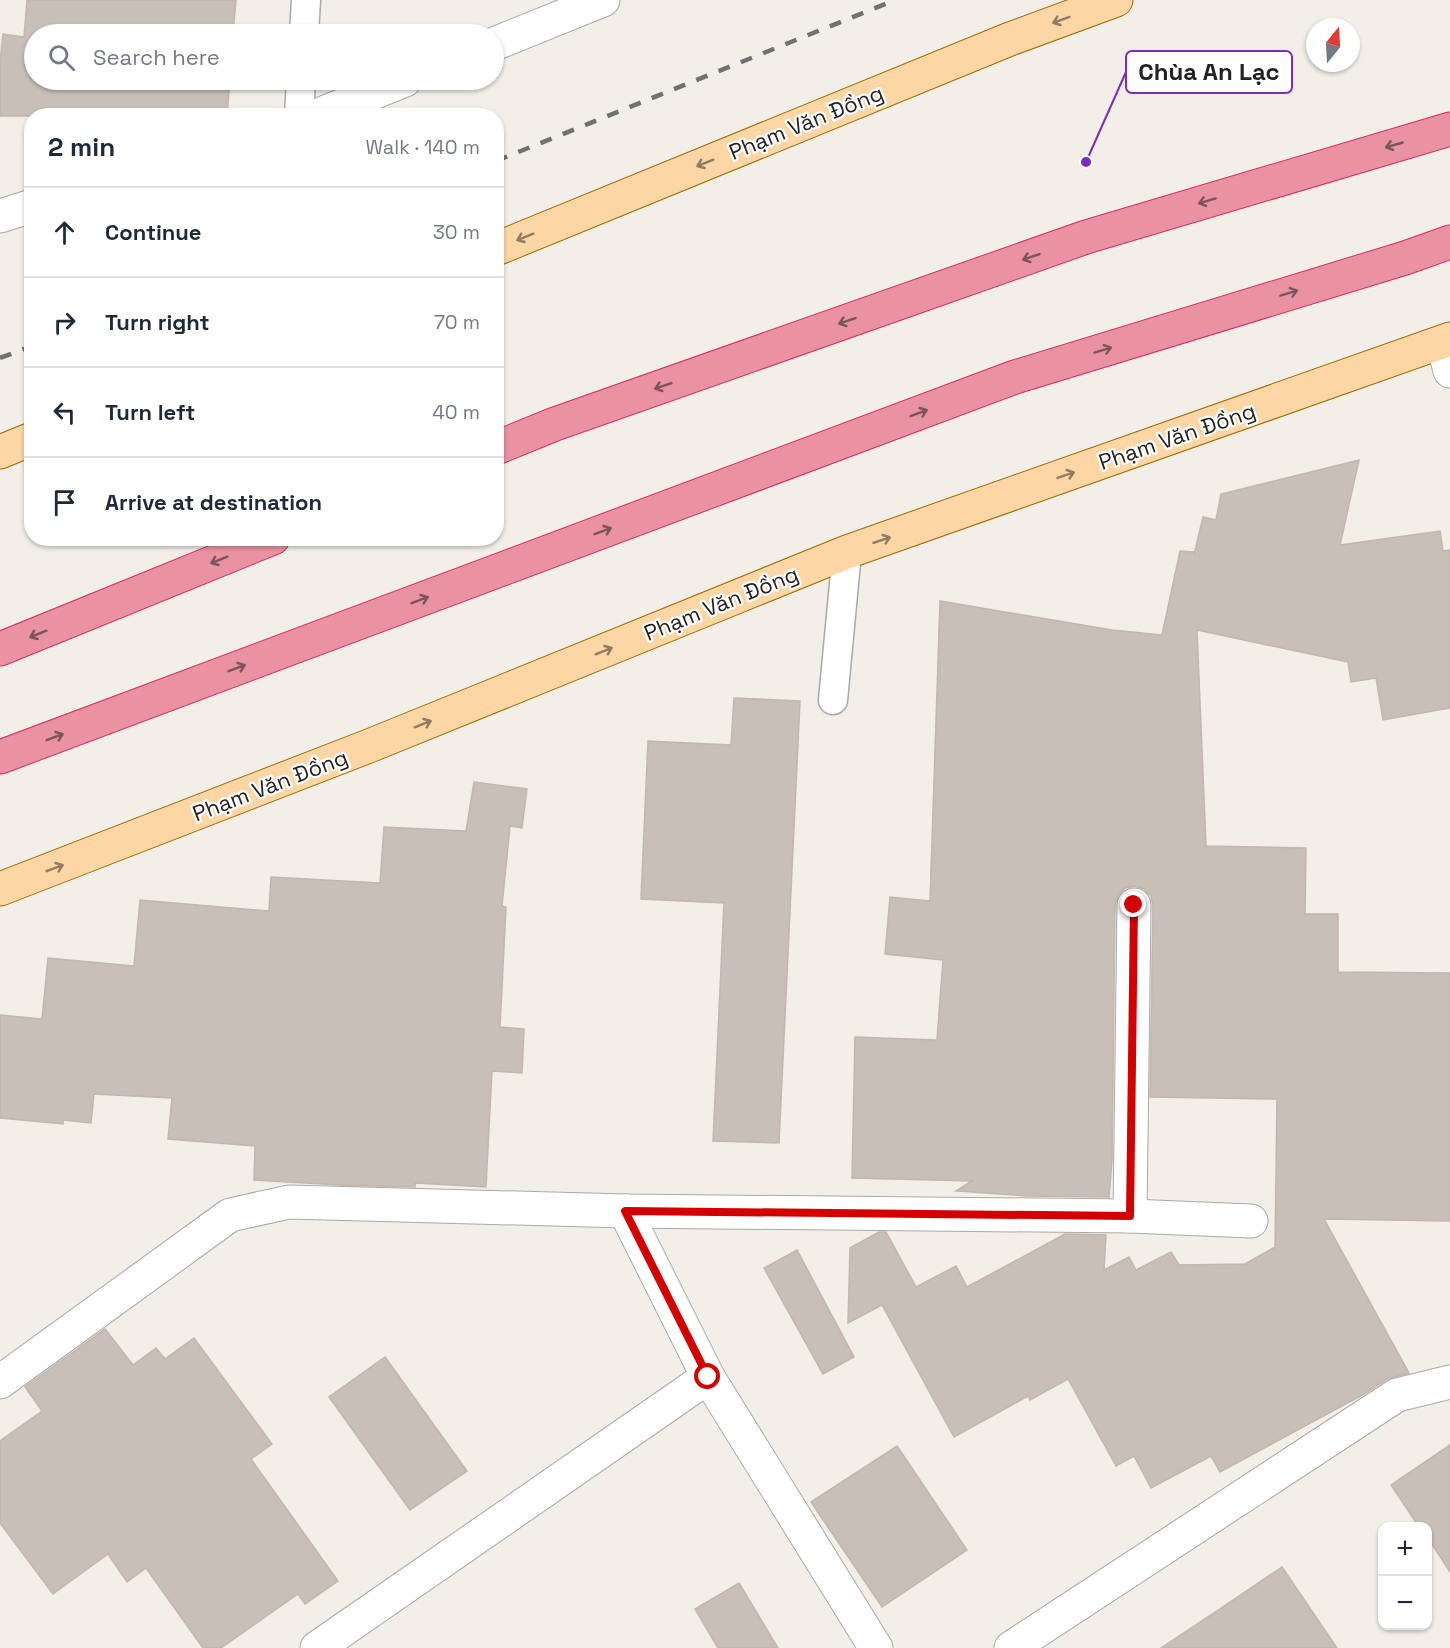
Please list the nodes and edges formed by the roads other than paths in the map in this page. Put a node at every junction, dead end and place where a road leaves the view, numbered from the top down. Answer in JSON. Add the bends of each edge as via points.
{"nodes":[{"id":1,"x":306,"y":0,"type":"edge"},
{"id":2,"x":603,"y":0,"type":"edge"},
{"id":3,"x":1116,"y":0,"type":"edge"},
{"id":4,"x":305,"y":24,"type":"edge"},
{"id":5,"x":504,"y":40,"type":"edge"},
{"id":6,"x":300,"y":90,"type":"edge"},
{"id":7,"x":380,"y":90,"type":"edge"},
{"id":8,"x":299,"y":108,"type":"edge"},
{"id":9,"x":336,"y":108,"type":"edge"},
{"id":10,"x":1450,"y":129,"type":"edge"},
{"id":11,"x":24,"y":208,"type":"edge"},
{"id":12,"x":0,"y":216,"type":"edge"},
{"id":13,"x":1450,"y":242,"type":"edge"},
{"id":14,"x":504,"y":246,"type":"edge"},
{"id":15,"x":1448,"y":351,"type":"edge"},
{"id":16,"x":24,"y":442,"type":"edge"},
{"id":17,"x":504,"y":445,"type":"edge"},
{"id":18,"x":0,"y":452,"type":"edge"},
{"id":19,"x":253,"y":546,"type":"edge"},
{"id":20,"x":847,"y":552,"type":"junction"},
{"id":21,"x":0,"y":649,"type":"edge"},
{"id":22,"x":833,"y":700,"type":"dead end"},
{"id":23,"x":0,"y":757,"type":"edge"},
{"id":24,"x":0,"y":889,"type":"edge"},
{"id":25,"x":1134,"y":905,"type":"dead end"},
{"id":26,"x":625,"y":1211,"type":"junction"},
{"id":27,"x":1130,"y":1216,"type":"junction"},
{"id":28,"x":1251,"y":1221,"type":"dead end"},
{"id":29,"x":708,"y":1377,"type":"junction"},
{"id":30,"x":0,"y":1382,"type":"edge"},
{"id":31,"x":1450,"y":1382,"type":"edge"},
{"id":32,"x":317,"y":1648,"type":"edge"},
{"id":33,"x":876,"y":1648,"type":"edge"},
{"id":34,"x":1011,"y":1648,"type":"edge"}],
"edges":[{"from":1,"to":4,"type":"lane"},
{"from":2,"to":5,"type":"street"},
{"from":3,"to":14,"type":"main road","name":"Phạm Văn Đồng","one_way":true,"via":[[1010,39]]},
{"from":6,"to":8,"type":"lane"},
{"from":7,"to":9,"type":"street"},
{"from":10,"to":17,"type":"highway","one_way":true,"via":[[1086,237]]},
{"from":11,"to":12,"type":"street"},
{"from":23,"to":13,"type":"highway","one_way":true,"via":[[1015,377]]},
{"from":20,"to":15,"type":"main road","name":"Phạm Văn Đồng","one_way":true},
{"from":16,"to":18,"type":"main road"},
{"from":19,"to":21,"type":"highway","one_way":true},
{"from":20,"to":22,"type":"lane"},
{"from":24,"to":20,"type":"main road","name":"Phạm Văn Đồng","one_way":true,"via":[[369,746]]},
{"from":25,"to":27,"type":"street"},
{"from":26,"to":27,"type":"street"},
{"from":26,"to":29,"type":"street"},
{"from":26,"to":30,"type":"street","via":[[289,1202],[230,1215]]},
{"from":27,"to":28,"type":"street"},
{"from":29,"to":32,"type":"street"},
{"from":29,"to":33,"type":"street"},
{"from":31,"to":34,"type":"street","via":[[1397,1395]]}]}
